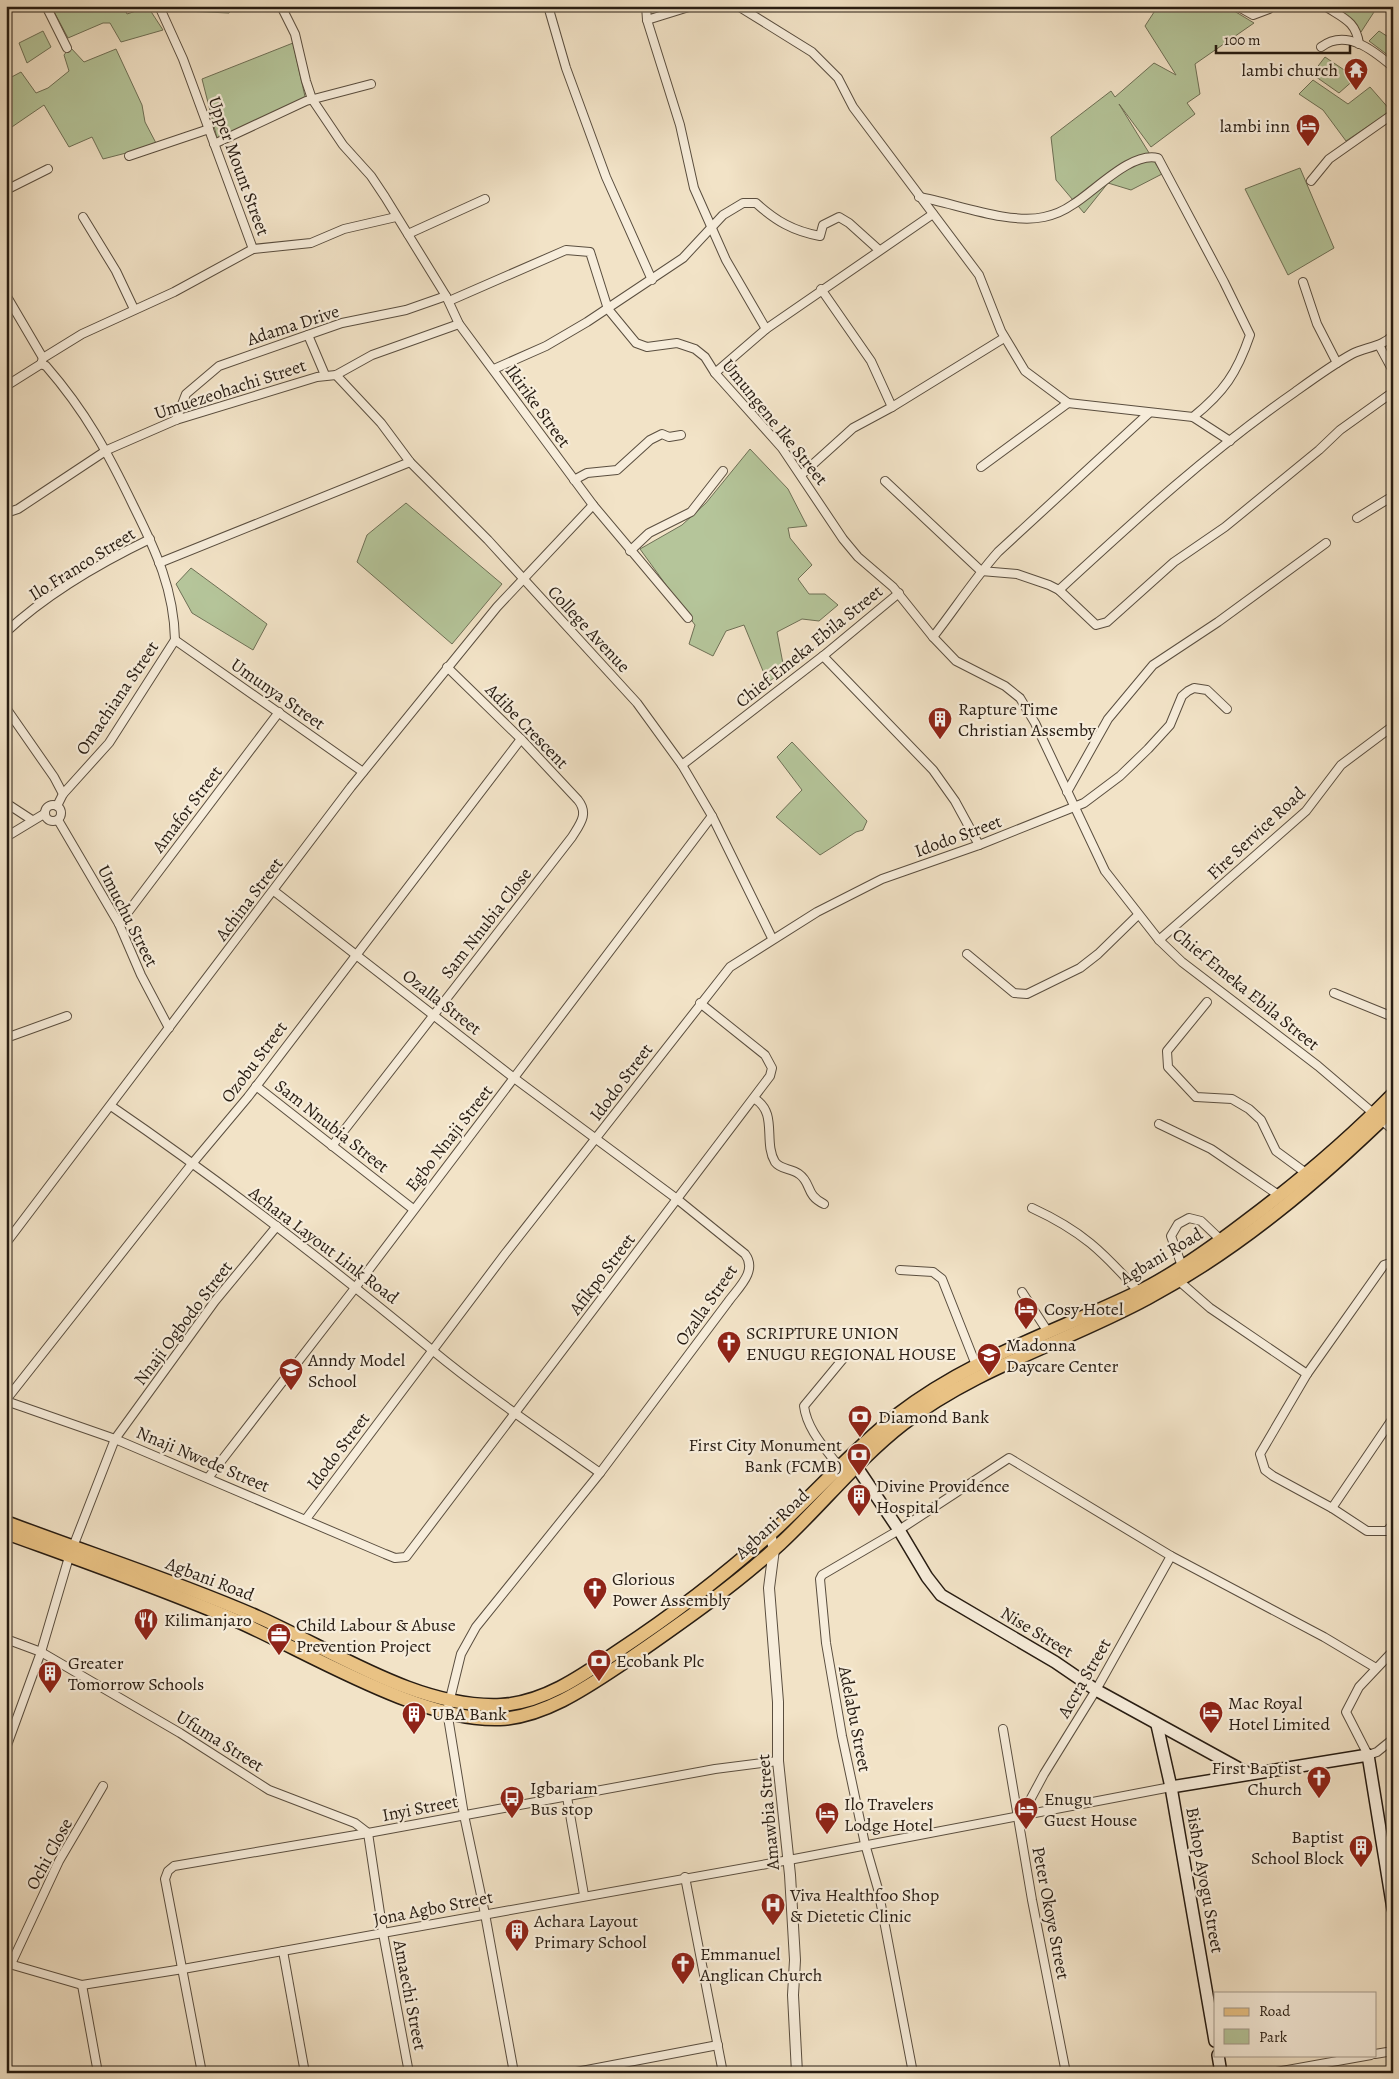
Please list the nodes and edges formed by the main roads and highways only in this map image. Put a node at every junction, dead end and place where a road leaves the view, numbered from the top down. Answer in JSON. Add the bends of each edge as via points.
{"nodes":[{"id":1,"x":1393,"y":1094,"type":"edge"},
{"id":2,"x":1393,"y":1109,"type":"edge"},
{"id":3,"x":1377,"y":1117,"type":"junction"},
{"id":4,"x":854,"y":1463,"type":"junction"},
{"id":5,"x":6,"y":1522,"type":"edge"},
{"id":6,"x":6,"y":1533,"type":"edge"},
{"id":7,"x":71,"y":1552,"type":"junction"},
{"id":8,"x":448,"y":1705,"type":"junction"},
{"id":9,"x":1157,"y":1725,"type":"junction"},
{"id":10,"x":1249,"y":1774,"type":"junction"},
{"id":11,"x":1171,"y":1787,"type":"junction"},
{"id":12,"x":1393,"y":1909,"type":"edge"},
{"id":13,"x":1214,"y":2035,"type":"edge"},
{"id":14,"x":1218,"y":2056,"type":"edge"},
{"id":15,"x":1221,"y":2073,"type":"edge"}],
"edges":[{"from":1,"to":3,"type":"main road","name":"Agbani Road"},
{"from":2,"to":3,"type":"main road","name":"Agbani Road"},
{"from":3,"to":4,"type":"main road","name":"Agbani Road","via":[[1280,1210],[1234,1246],[1144,1300],[962,1385],[899,1427]]},
{"from":3,"to":4,"type":"main road","name":"Agbani Road","via":[[1280,1196],[1182,1266],[1139,1292],[976,1365],[919,1399],[874,1435]]},
{"from":4,"to":8,"type":"main road","name":"Agbani Road","via":[[840,1468],[770,1534],[695,1596],[594,1668],[548,1693],[527,1700],[503,1705]]},
{"from":4,"to":8,"type":"main road","name":"Agbani Road","via":[[774,1549],[664,1636],[577,1692],[517,1717],[488,1718]]},
{"from":4,"to":9,"type":"main road","name":"Nise Street","via":[[941,1595]]},
{"from":5,"to":7,"type":"main road","name":"Agbani Road"},
{"from":6,"to":7,"type":"main road","name":"Agbani Road"},
{"from":7,"to":8,"type":"main road","name":"Agbani Road","via":[[238,1622],[397,1695]]},
{"from":9,"to":10,"type":"main road","name":"Nise Street"},
{"from":9,"to":11,"type":"main road","name":"Bishop Ayogu Street"},
{"from":10,"to":11,"type":"main road"},
{"from":10,"to":12,"type":"main road","via":[[1368,1755]]},
{"from":11,"to":13,"type":"main road","name":"Bishop Ayogu Street"},
{"from":14,"to":15,"type":"main road"}]}
